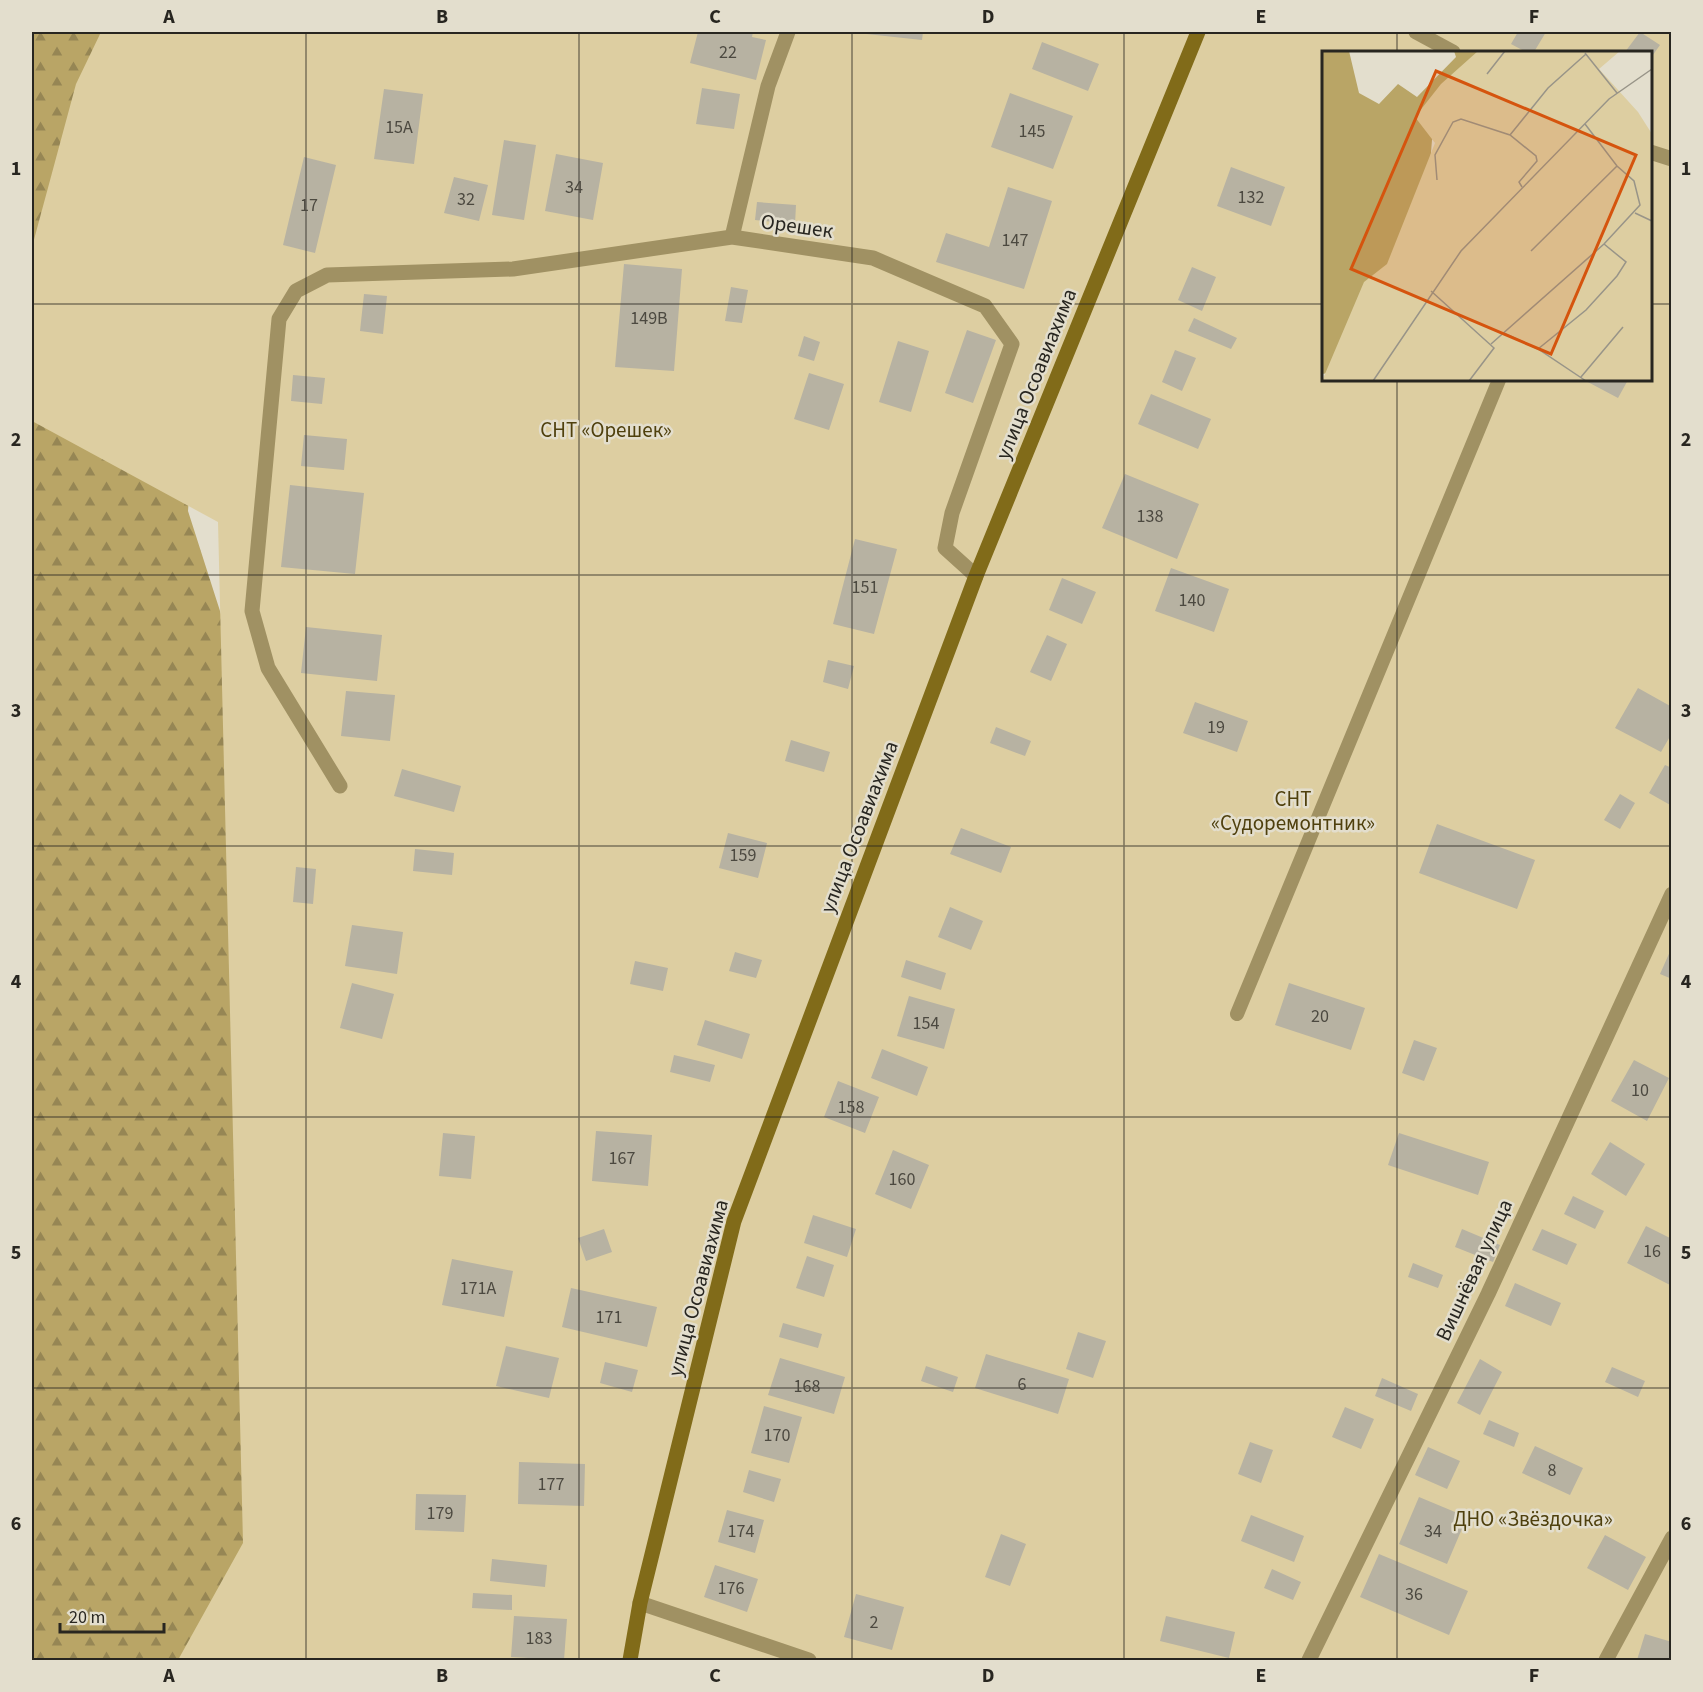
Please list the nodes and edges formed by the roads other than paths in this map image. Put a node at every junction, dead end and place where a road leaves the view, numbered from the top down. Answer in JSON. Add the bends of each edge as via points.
{"nodes":[{"id":1,"x":788,"y":32,"type":"edge"},
{"id":2,"x":1198,"y":32,"type":"edge"},
{"id":3,"x":1416,"y":32,"type":"edge"},
{"id":4,"x":1451,"y":51,"type":"edge"},
{"id":5,"x":1652,"y":153,"type":"edge"},
{"id":6,"x":1671,"y":159,"type":"edge"},
{"id":7,"x":732,"y":237,"type":"junction"},
{"id":8,"x":1499,"y":381,"type":"edge"},
{"id":9,"x":976,"y":576,"type":"junction"},
{"id":10,"x":340,"y":786,"type":"dead end"},
{"id":11,"x":1671,"y":894,"type":"edge"},
{"id":12,"x":1237,"y":1014,"type":"dead end"},
{"id":13,"x":1671,"y":1538,"type":"edge"},
{"id":14,"x":640,"y":1603,"type":"junction"},
{"id":15,"x":630,"y":1660,"type":"edge"},
{"id":16,"x":808,"y":1660,"type":"edge"},
{"id":17,"x":1309,"y":1660,"type":"edge"},
{"id":18,"x":1606,"y":1660,"type":"edge"}],
"edges":[{"from":1,"to":7,"type":"street","via":[[768,86]]},
{"from":2,"to":9,"type":"street","name":"улица Осоавиахима"},
{"from":3,"to":4,"type":"street"},
{"from":5,"to":6,"type":"street"},
{"from":7,"to":9,"type":"street","name":"Орешек","via":[[873,258],[985,306],[1012,344],[952,513],[945,548]]},
{"from":7,"to":10,"type":"street","name":"Орешек","via":[[513,268],[327,275],[296,291],[279,319],[252,611],[268,668]]},
{"from":8,"to":12,"type":"lane"},
{"from":9,"to":14,"type":"street","name":"улица Осоавиахима","via":[[734,1221]]},
{"from":11,"to":17,"type":"street","name":"Вишнёвая улица","via":[[1488,1294]]},
{"from":13,"to":18,"type":"street"},
{"from":14,"to":15,"type":"street","name":"улица Осоавиахима"},
{"from":14,"to":16,"type":"street"}]}
